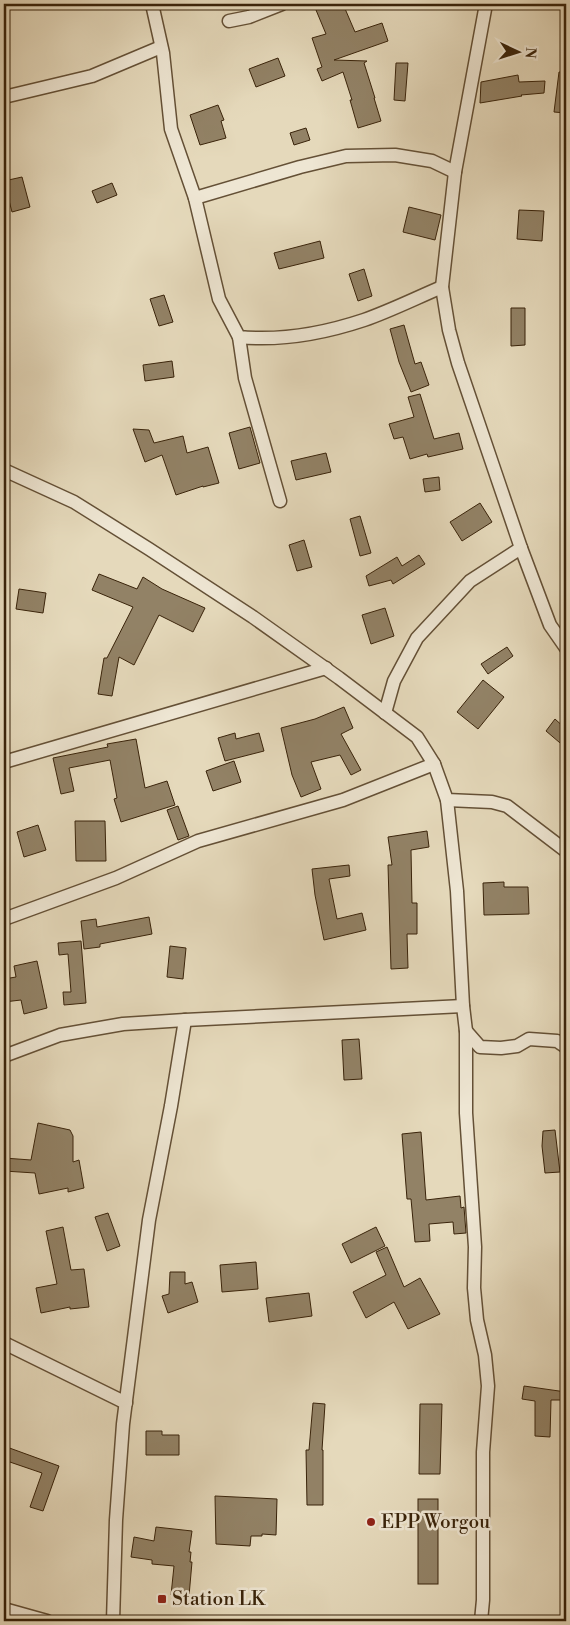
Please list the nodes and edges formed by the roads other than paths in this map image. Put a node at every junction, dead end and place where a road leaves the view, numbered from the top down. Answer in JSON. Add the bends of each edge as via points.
{"nodes":[{"id":1,"x":152,"y":4,"type":"edge"},
{"id":2,"x":282,"y":4,"type":"edge"},
{"id":3,"x":486,"y":4,"type":"edge"},
{"id":4,"x":229,"y":21,"type":"dead end"},
{"id":5,"x":161,"y":47,"type":"junction"},
{"id":6,"x":4,"y":96,"type":"edge"},
{"id":7,"x":455,"y":172,"type":"junction"},
{"id":8,"x":195,"y":198,"type":"junction"},
{"id":9,"x":442,"y":287,"type":"junction"},
{"id":10,"x":239,"y":337,"type":"junction"},
{"id":11,"x":4,"y":470,"type":"edge"},
{"id":12,"x":280,"y":501,"type":"dead end"},
{"id":13,"x":521,"y":548,"type":"junction"},
{"id":14,"x":566,"y":648,"type":"edge"},
{"id":15,"x":326,"y":668,"type":"junction"},
{"id":16,"x":385,"y":713,"type":"junction"},
{"id":17,"x":4,"y":762,"type":"edge"},
{"id":18,"x":434,"y":764,"type":"junction"},
{"id":19,"x":447,"y":800,"type":"junction"},
{"id":20,"x":566,"y":851,"type":"edge"},
{"id":21,"x":4,"y":919,"type":"edge"},
{"id":22,"x":463,"y":1006,"type":"junction"},
{"id":23,"x":185,"y":1020,"type":"junction"},
{"id":24,"x":466,"y":1031,"type":"junction"},
{"id":25,"x":566,"y":1047,"type":"edge"},
{"id":26,"x":4,"y":1056,"type":"edge"},
{"id":27,"x":4,"y":1343,"type":"edge"},
{"id":28,"x":126,"y":1404,"type":"junction"},
{"id":29,"x":4,"y":1609,"type":"edge"},
{"id":30,"x":47,"y":1621,"type":"edge"},
{"id":31,"x":113,"y":1621,"type":"edge"},
{"id":32,"x":481,"y":1621,"type":"edge"}],
"edges":[{"from":1,"to":5,"type":"street"},
{"from":2,"to":4,"type":"street"},
{"from":3,"to":7,"type":"street"},
{"from":5,"to":6,"type":"street","via":[[92,76]]},
{"from":5,"to":8,"type":"street","via":[[172,129]]},
{"from":7,"to":8,"type":"street","via":[[423,159],[346,156]]},
{"from":7,"to":9,"type":"street"},
{"from":8,"to":10,"type":"street","via":[[219,299]]},
{"from":9,"to":10,"type":"street","via":[[365,320],[323,330],[258,339]]},
{"from":9,"to":13,"type":"street","via":[[448,330]]},
{"from":10,"to":12,"type":"street","via":[[245,378]]},
{"from":11,"to":15,"type":"street","via":[[74,502]]},
{"from":13,"to":14,"type":"street","via":[[550,625]]},
{"from":13,"to":16,"type":"street","via":[[470,581],[417,638],[394,681]]},
{"from":15,"to":16,"type":"street"},
{"from":15,"to":17,"type":"street"},
{"from":16,"to":18,"type":"street","via":[[417,737]]},
{"from":18,"to":19,"type":"street"},
{"from":18,"to":21,"type":"street","via":[[343,800],[198,841],[116,878]]},
{"from":19,"to":20,"type":"street","via":[[507,806]]},
{"from":19,"to":22,"type":"street","via":[[458,899]]},
{"from":22,"to":23,"type":"street"},
{"from":22,"to":24,"type":"street"},
{"from":23,"to":26,"type":"street","via":[[123,1024],[60,1035]]},
{"from":23,"to":28,"type":"street","via":[[149,1220]]},
{"from":24,"to":25,"type":"street","via":[[480,1047],[517,1046],[529,1038],[557,1041]]},
{"from":24,"to":32,"type":"street","via":[[466,1113],[475,1247],[474,1288],[488,1386],[483,1452]]},
{"from":27,"to":28,"type":"street"},
{"from":28,"to":31,"type":"street","via":[[116,1520]]},
{"from":29,"to":30,"type":"street"}]}
